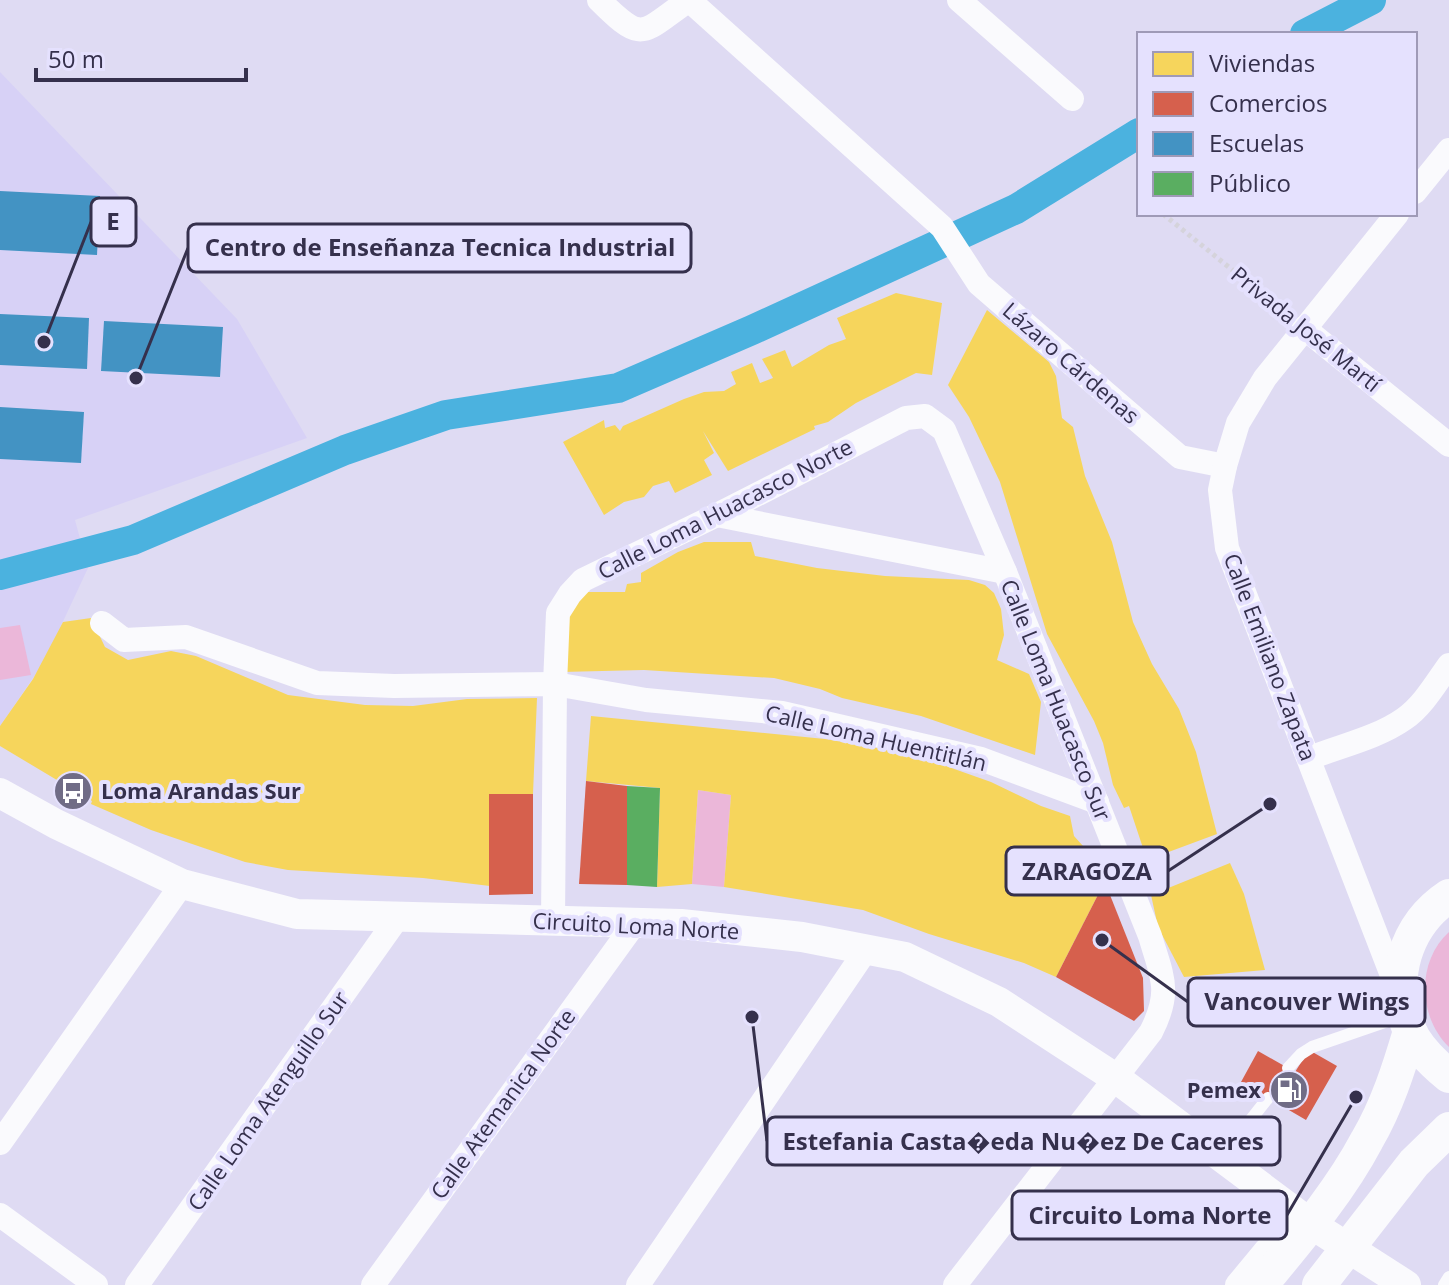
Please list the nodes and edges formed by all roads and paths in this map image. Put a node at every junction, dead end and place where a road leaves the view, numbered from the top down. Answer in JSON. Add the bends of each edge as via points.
{"nodes":[{"id":1,"x":599,"y":0,"type":"edge"},
{"id":2,"x":689,"y":0,"type":"edge"},
{"id":3,"x":959,"y":0,"type":"edge"},
{"id":4,"x":1072,"y":99,"type":"dead end"},
{"id":5,"x":1449,"y":150,"type":"edge"},
{"id":6,"x":1417,"y":190,"type":"edge"},
{"id":7,"x":1165,"y":216,"type":"edge"},
{"id":8,"x":1395,"y":216,"type":"edge"},
{"id":9,"x":1304,"y":328,"type":"junction"},
{"id":10,"x":925,"y":416,"type":"joint"},
{"id":11,"x":1449,"y":445,"type":"edge"},
{"id":12,"x":1225,"y":466,"type":"junction"},
{"id":13,"x":717,"y":515,"type":"junction"},
{"id":14,"x":1005,"y":572,"type":"junction"},
{"id":15,"x":102,"y":623,"type":"dead end"},
{"id":16,"x":1449,"y":665,"type":"edge"},
{"id":17,"x":555,"y":684,"type":"junction"},
{"id":18,"x":1310,"y":758,"type":"junction"},
{"id":19,"x":0,"y":793,"type":"edge"},
{"id":20,"x":1097,"y":802,"type":"junction"},
{"id":21,"x":182,"y":884,"type":"junction"},
{"id":22,"x":1449,"y":896,"type":"edge"},
{"id":23,"x":398,"y":917,"type":"junction"},
{"id":24,"x":553,"y":922,"type":"junction"},
{"id":25,"x":635,"y":923,"type":"junction"},
{"id":26,"x":866,"y":950,"type":"junction"},
{"id":27,"x":1405,"y":1014,"type":"junction"},
{"id":28,"x":1288,"y":1068,"type":"dead end"},
{"id":29,"x":1449,"y":1076,"type":"edge"},
{"id":30,"x":1117,"y":1079,"type":"junction"},
{"id":31,"x":1268,"y":1098,"type":"dead end"},
{"id":32,"x":1449,"y":1129,"type":"edge"},
{"id":33,"x":0,"y":1143,"type":"edge"},
{"id":34,"x":1222,"y":1156,"type":"junction"},
{"id":35,"x":0,"y":1215,"type":"edge"},
{"id":36,"x":1311,"y":1224,"type":"junction"},
{"id":37,"x":1350,"y":1247,"type":"junction"},
{"id":38,"x":1449,"y":1277,"type":"edge"},
{"id":39,"x":96,"y":1285,"type":"edge"},
{"id":40,"x":137,"y":1285,"type":"edge"},
{"id":41,"x":373,"y":1285,"type":"edge"},
{"id":42,"x":638,"y":1285,"type":"edge"},
{"id":43,"x":955,"y":1285,"type":"edge"},
{"id":44,"x":1237,"y":1285,"type":"edge"},
{"id":45,"x":1261,"y":1285,"type":"edge"},
{"id":46,"x":1319,"y":1285,"type":"edge"},
{"id":47,"x":1339,"y":1285,"type":"edge"},
{"id":48,"x":1406,"y":1285,"type":"edge"},
{"id":49,"x":1444,"y":1285,"type":"edge"}],
"edges":[{"from":1,"to":2,"type":"street","via":[[632,30],[646,30]]},
{"from":2,"to":12,"type":"street","name":"Lázaro Cárdenas","via":[[942,227],[979,284],[1180,457]]},
{"from":3,"to":4,"type":"street"},
{"from":5,"to":6,"type":"street"},
{"from":7,"to":9,"type":"path","name":"Privada José Martí"},
{"from":8,"to":9,"type":"street","name":"Calle Emiliano Zapata"},
{"from":9,"to":11,"type":"street","name":"Privada José Martí"},
{"from":9,"to":12,"type":"street","name":"Calle Emiliano Zapata","via":[[1238,423]]},
{"from":10,"to":13,"type":"street","name":"Calle Loma Huacasco Norte","via":[[906,418]]},
{"from":10,"to":14,"type":"street","name":"Calle Loma Huacasco Sur","via":[[944,430]]},
{"from":12,"to":18,"type":"street","name":"Calle Emiliano Zapata","via":[[1220,490],[1227,548]]},
{"from":13,"to":14,"type":"street"},
{"from":13,"to":17,"type":"street","name":"Calle Loma Huacasco Norte","via":[[583,580],[558,613]]},
{"from":14,"to":20,"type":"street","name":"Calle Loma Huacasco Sur"},
{"from":15,"to":17,"type":"street","name":"Calle Loma Huentitlán","via":[[124,640],[186,637],[317,683]]},
{"from":16,"to":18,"type":"street","via":[[1406,719]]},
{"from":17,"to":20,"type":"street","name":"Calle Loma Huentitlán","via":[[646,700],[782,713],[880,734],[981,759]]},
{"from":17,"to":24,"type":"street","name":"Calle Loma Huacasco Norte"},
{"from":18,"to":27,"type":"street","name":"Calle Emiliano Zapata"},
{"from":19,"to":21,"type":"street","name":"Circuito Loma Norte"},
{"from":20,"to":30,"type":"street","name":"Calle Loma Huacasco Sur","via":[[1165,987],[1151,1032]]},
{"from":21,"to":23,"type":"street","name":"Circuito Loma Norte","via":[[297,914]]},
{"from":21,"to":33,"type":"street"},
{"from":22,"to":27,"type":"main road","via":[[1412,935],[1402,964]]},
{"from":23,"to":24,"type":"street","name":"Circuito Loma Norte"},
{"from":23,"to":40,"type":"street","name":"Calle Loma Atenguillo Sur"},
{"from":24,"to":25,"type":"street","name":"Circuito Loma Norte"},
{"from":25,"to":26,"type":"street","name":"Circuito Loma Norte","via":[[802,937]]},
{"from":25,"to":41,"type":"street","name":"Calle Atemanica Norte"},
{"from":26,"to":30,"type":"street","name":"Circuito Loma Norte","via":[[905,957],[999,1002]]},
{"from":26,"to":42,"type":"street"},
{"from":27,"to":28,"type":"lane","via":[[1312,1047]]},
{"from":27,"to":29,"type":"main road","via":[[1428,1058]]},
{"from":27,"to":36,"type":"main road","via":[[1385,1105],[1348,1173]]},
{"from":30,"to":34,"type":"street","name":"Circuito Loma Norte"},
{"from":30,"to":43,"type":"street","name":"Calle Loma Huacasco Sur"},
{"from":31,"to":34,"type":"lane"},
{"from":32,"to":37,"type":"main road","via":[[1414,1163]]},
{"from":34,"to":36,"type":"street","name":"Circuito Loma Norte"},
{"from":35,"to":39,"type":"street"},
{"from":36,"to":37,"type":"street","name":"Circuito Loma Norte"},
{"from":36,"to":44,"type":"street","via":[[1276,1242]]},
{"from":36,"to":45,"type":"main road"},
{"from":37,"to":46,"type":"main road"},
{"from":37,"to":47,"type":"street"},
{"from":37,"to":48,"type":"street","name":"Circuito Loma Norte"},
{"from":38,"to":49,"type":"lane"}]}
